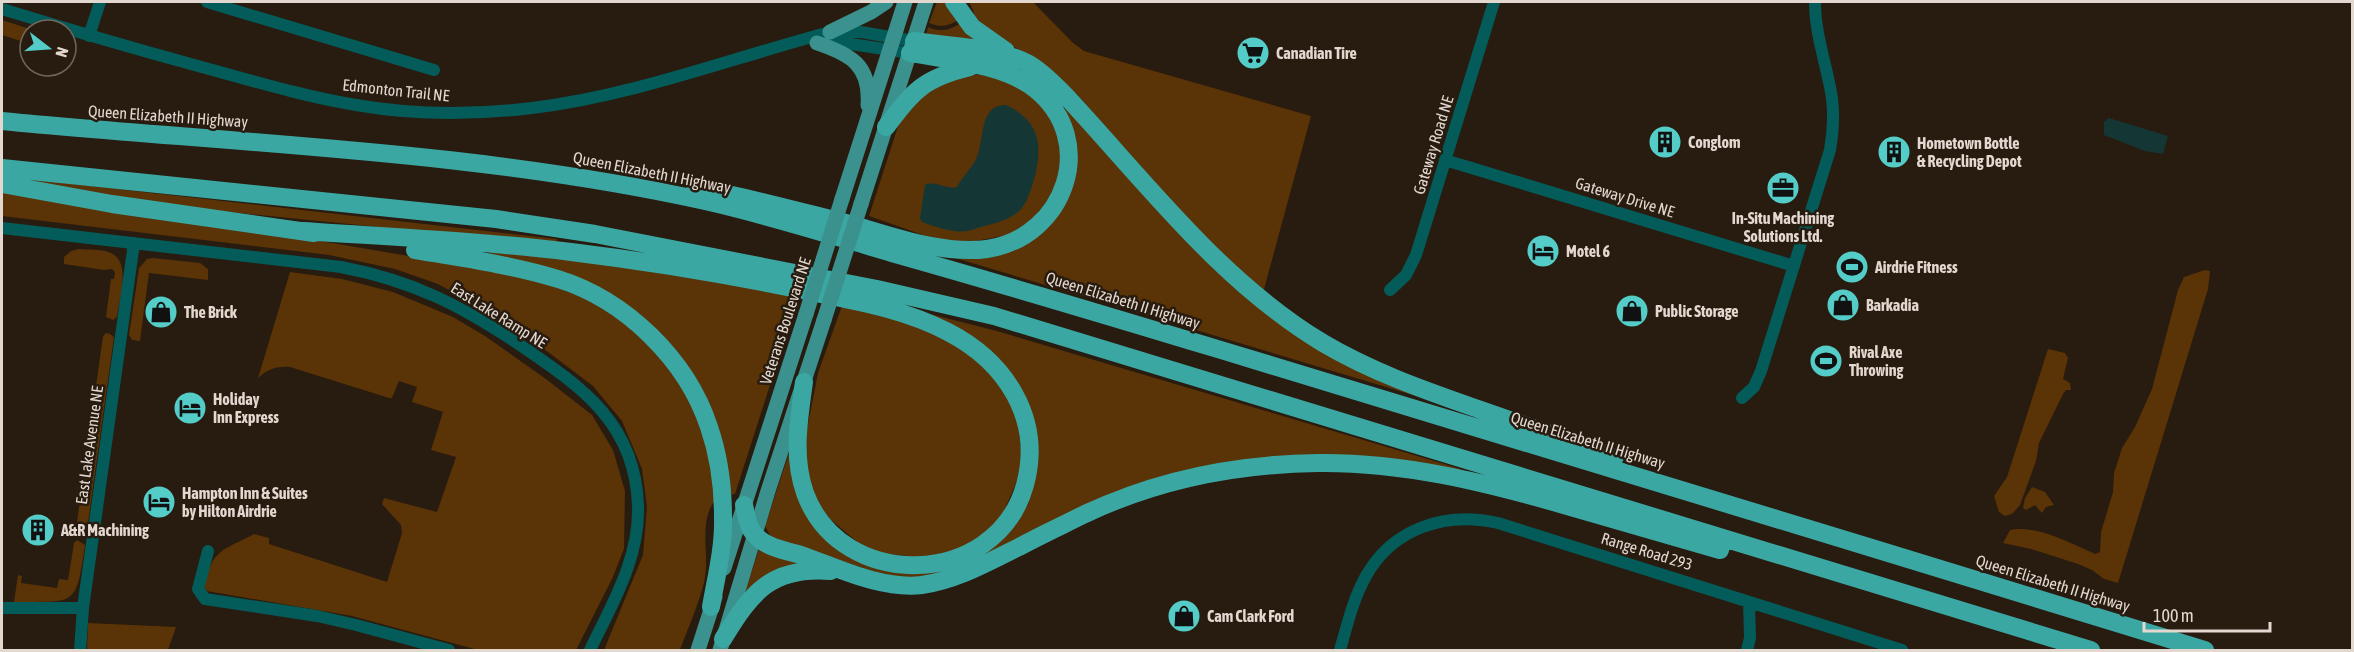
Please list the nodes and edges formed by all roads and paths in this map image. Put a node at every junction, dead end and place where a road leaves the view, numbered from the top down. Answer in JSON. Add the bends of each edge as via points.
{"nodes":[{"id":1,"x":100,"y":2,"type":"edge"},
{"id":2,"x":207,"y":2,"type":"edge"},
{"id":3,"x":886,"y":2,"type":"edge"},
{"id":4,"x":905,"y":2,"type":"edge"},
{"id":5,"x":926,"y":2,"type":"edge"},
{"id":6,"x":954,"y":2,"type":"edge"},
{"id":7,"x":1494,"y":2,"type":"edge"},
{"id":8,"x":1815,"y":2,"type":"edge"},
{"id":9,"x":2,"y":9,"type":"edge"},
{"id":10,"x":830,"y":32,"type":"junction"},
{"id":11,"x":89,"y":36,"type":"junction"},
{"id":12,"x":790,"y":42,"type":"junction"},
{"id":13,"x":817,"y":42,"type":"junction"},
{"id":14,"x":892,"y":43,"type":"junction"},
{"id":15,"x":912,"y":47,"type":"junction"},
{"id":16,"x":1017,"y":59,"type":"junction"},
{"id":17,"x":975,"y":65,"type":"junction"},
{"id":18,"x":434,"y":70,"type":"dead end"},
{"id":19,"x":2,"y":121,"type":"edge"},
{"id":20,"x":866,"y":124,"type":"junction"},
{"id":21,"x":886,"y":127,"type":"junction"},
{"id":22,"x":414,"y":155,"type":"junction"},
{"id":23,"x":1445,"y":159,"type":"junction"},
{"id":24,"x":2,"y":168,"type":"edge"},
{"id":25,"x":2,"y":184,"type":"edge"},
{"id":26,"x":2,"y":228,"type":"edge"},
{"id":27,"x":303,"y":231,"type":"junction"},
{"id":28,"x":134,"y":243,"type":"junction"},
{"id":29,"x":1794,"y":266,"type":"junction"},
{"id":30,"x":1390,"y":290,"type":"dead end"},
{"id":31,"x":804,"y":382,"type":"junction"},
{"id":32,"x":1742,"y":398,"type":"dead end"},
{"id":33,"x":744,"y":505,"type":"junction"},
{"id":34,"x":1765,"y":514,"type":"junction"},
{"id":35,"x":755,"y":535,"type":"junction"},
{"id":36,"x":208,"y":552,"type":"dead end"},
{"id":37,"x":862,"y":576,"type":"junction"},
{"id":38,"x":1749,"y":602,"type":"junction"},
{"id":39,"x":711,"y":607,"type":"junction"},
{"id":40,"x":2,"y":608,"type":"edge"},
{"id":41,"x":83,"y":608,"type":"junction"},
{"id":42,"x":722,"y":645,"type":"edge"},
{"id":43,"x":2090,"y":650,"type":"edge"},
{"id":44,"x":80,"y":651,"type":"edge"},
{"id":45,"x":449,"y":651,"type":"edge"},
{"id":46,"x":590,"y":651,"type":"edge"},
{"id":47,"x":698,"y":651,"type":"edge"},
{"id":48,"x":1340,"y":651,"type":"edge"},
{"id":49,"x":1746,"y":651,"type":"edge"},
{"id":50,"x":1902,"y":651,"type":"edge"},
{"id":51,"x":2205,"y":651,"type":"edge"}],
"edges":[{"from":1,"to":11,"type":"street"},
{"from":2,"to":18,"type":"street","name":"Edmonton Trail NE"},
{"from":3,"to":10,"type":"main road"},
{"from":4,"to":14,"type":"main road","name":"Veterans Boulevard NE"},
{"from":5,"to":15,"type":"main road"},
{"from":6,"to":16,"type":"highway","via":[[972,27]]},
{"from":7,"to":23,"type":"street","name":"Gateway Road NE"},
{"from":8,"to":29,"type":"street","via":[[1832,98],[1833,133]]},
{"from":9,"to":11,"type":"street","name":"Edmonton Trail NE"},
{"from":10,"to":12,"type":"street","name":"Edmonton Trail NE"},
{"from":10,"to":14,"type":"street","name":"Edmonton Trail NE","via":[[861,32]]},
{"from":11,"to":12,"type":"street","name":"Edmonton Trail NE","via":[[312,96],[357,105],[438,112],[523,109],[590,99]]},
{"from":12,"to":13,"type":"street","name":"Edmonton Trail NE"},
{"from":13,"to":14,"type":"street","name":"Edmonton Trail NE"},
{"from":13,"to":20,"type":"main road","via":[[841,51],[861,68],[869,92]]},
{"from":14,"to":15,"type":"street","name":"Edmonton Trail NE"},
{"from":14,"to":20,"type":"main road","name":"Veterans Boulevard NE"},
{"from":15,"to":16,"type":"highway","via":[[999,53]]},
{"from":15,"to":17,"type":"highway"},
{"from":15,"to":21,"type":"main road"},
{"from":16,"to":34,"type":"highway","via":[[1051,81],[1221,265],[1265,303],[1322,342],[1409,385],[1679,479]]},
{"from":17,"to":21,"type":"highway","via":[[929,80],[909,97]]},
{"from":17,"to":22,"type":"highway","via":[[1014,76],[1034,88],[1055,112],[1067,141],[1066,181],[1051,212],[1018,239],[985,249],[940,247],[740,196],[598,169],[508,156]]},
{"from":19,"to":22,"type":"highway","name":"Queen Elizabeth II Highway"},
{"from":20,"to":33,"type":"main road","name":"Veterans Boulevard NE","bridge":true},
{"from":21,"to":31,"type":"main road","bridge":true},
{"from":22,"to":34,"type":"highway","name":"Queen Elizabeth II Highway","via":[[596,179],[775,219]]},
{"from":23,"to":29,"type":"street","name":"Gateway Drive NE"},
{"from":23,"to":30,"type":"street","name":"Gateway Road NE","via":[[1416,255],[1406,275]]},
{"from":24,"to":43,"type":"highway","via":[[496,219],[584,232],[843,282],[994,316]]},
{"from":25,"to":27,"type":"highway"},
{"from":26,"to":28,"type":"street","name":"East Lake Ramp NE"},
{"from":27,"to":31,"type":"highway","via":[[568,251],[857,302],[928,322],[973,348],[1003,375],[1019,400],[1028,428],[1030,456],[1018,503],[991,538],[946,562],[919,567],[887,564],[858,553],[818,517],[806,495],[797,446]]},
{"from":27,"to":39,"type":"highway","via":[[469,259],[559,280],[602,298],[637,322],[693,392],[718,459],[723,519]]},
{"from":28,"to":41,"type":"street","name":"East Lake Avenue NE"},
{"from":28,"to":46,"type":"street","name":"East Lake Ramp NE","via":[[341,267],[408,284],[469,313],[585,391],[605,414],[626,452],[638,505],[629,565]]},
{"from":29,"to":32,"type":"street","via":[[1761,371],[1754,387]]},
{"from":31,"to":35,"type":"main road"},
{"from":33,"to":35,"type":"highway"},
{"from":33,"to":39,"type":"main road","name":"Veterans Boulevard NE"},
{"from":34,"to":51,"type":"highway","name":"Queen Elizabeth II Highway"},
{"from":35,"to":37,"type":"highway","via":[[766,544]]},
{"from":35,"to":42,"type":"main road"},
{"from":36,"to":45,"type":"street","via":[[198,589],[205,599],[317,616]]},
{"from":37,"to":42,"type":"highway","via":[[818,570],[777,577],[744,605]]},
{"from":37,"to":43,"type":"highway","via":[[907,585],[952,578],[1089,513],[1185,478],[1254,467],[1356,464],[1402,467],[1492,485],[1880,596]]},
{"from":38,"to":48,"type":"street","name":"Range Road 293","via":[[1509,526],[1478,519],[1450,519],[1407,533],[1384,551],[1365,578]]},
{"from":38,"to":49,"type":"street","via":[[1750,638]]},
{"from":38,"to":50,"type":"street","name":"Range Road 293"},
{"from":39,"to":47,"type":"main road","name":"Veterans Boulevard NE"},
{"from":40,"to":41,"type":"street"},
{"from":41,"to":44,"type":"street","name":"East Lake Avenue NE"}]}
